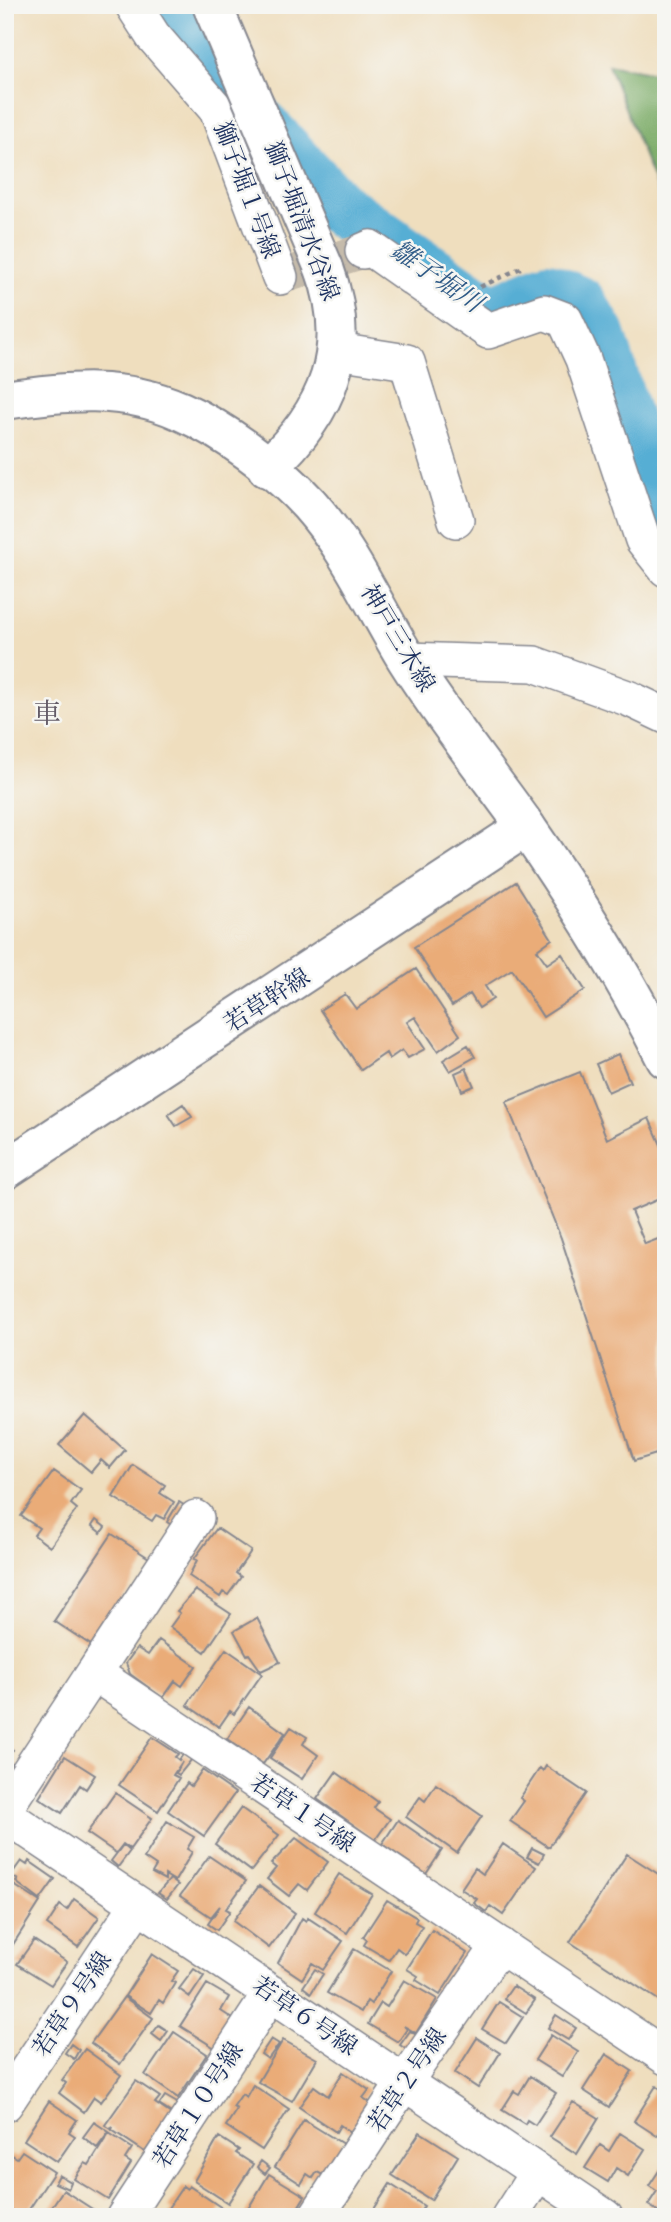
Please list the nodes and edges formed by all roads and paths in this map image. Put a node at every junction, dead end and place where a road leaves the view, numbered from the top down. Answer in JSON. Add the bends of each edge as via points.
{"nodes":[{"id":1,"x":133,"y":5,"type":"edge"},
{"id":2,"x":212,"y":5,"type":"edge"},
{"id":3,"x":363,"y":251,"type":"tunnel mouth"},
{"id":4,"x":526,"y":266,"type":"dead end"},
{"id":5,"x":280,"y":277,"type":"dead end"},
{"id":6,"x":502,"y":277,"type":"dead end"},
{"id":7,"x":337,"y":351,"type":"junction"},
{"id":8,"x":5,"y":400,"type":"edge"},
{"id":9,"x":267,"y":468,"type":"junction"},
{"id":10,"x":456,"y":520,"type":"dead end"},
{"id":11,"x":666,"y":569,"type":"edge"},
{"id":12,"x":407,"y":660,"type":"junction"},
{"id":13,"x":666,"y":716,"type":"edge"},
{"id":14,"x":526,"y":827,"type":"junction"},
{"id":15,"x":666,"y":1059,"type":"edge"},
{"id":16,"x":5,"y":1170,"type":"edge"},
{"id":17,"x":196,"y":1518,"type":"dead end"},
{"id":18,"x":94,"y":1673,"type":"junction"},
{"id":19,"x":5,"y":1808,"type":"edge"},
{"id":20,"x":5,"y":1815,"type":"edge"},
{"id":21,"x":138,"y":1904,"type":"junction"},
{"id":22,"x":500,"y":1945,"type":"junction"},
{"id":23,"x":271,"y":1993,"type":"junction"},
{"id":24,"x":666,"y":2057,"type":"edge"},
{"id":25,"x":404,"y":2083,"type":"junction"},
{"id":26,"x":5,"y":2104,"type":"edge"},
{"id":27,"x":538,"y":2172,"type":"junction"},
{"id":28,"x":124,"y":2217,"type":"edge"},
{"id":29,"x":316,"y":2217,"type":"edge"},
{"id":30,"x":509,"y":2217,"type":"edge"},
{"id":31,"x":605,"y":2217,"type":"edge"}],
"edges":[{"from":1,"to":5,"type":"street","name":"獅子堀１号線","via":[[153,36],[217,110]]},
{"from":2,"to":7,"type":"street","name":"獅子堀清水谷線","bridge":true,"via":[[336,301]]},
{"from":3,"to":11,"type":"street","via":[[370,248],[488,331],[544,312],[565,320],[583,359],[643,540]]},
{"from":4,"to":6,"type":"path"},
{"from":7,"to":9,"type":"street","name":"獅子堀清水谷線","via":[[332,373],[308,423]]},
{"from":7,"to":10,"type":"street","via":[[407,362]]},
{"from":8,"to":9,"type":"street","name":"神戸三木線","via":[[89,390],[147,399],[214,428]]},
{"from":9,"to":12,"type":"street","name":"神戸三木線","via":[[323,521],[370,592]]},
{"from":12,"to":13,"type":"street","via":[[534,664]]},
{"from":12,"to":14,"type":"street","name":"神戸三木線"},
{"from":14,"to":15,"type":"street","name":"神戸三木線","via":[[634,995]]},
{"from":14,"to":16,"type":"street","name":"若草幹線"},
{"from":17,"to":18,"type":"street"},
{"from":18,"to":19,"type":"street"},
{"from":18,"to":22,"type":"street","name":"若草１号線"},
{"from":20,"to":21,"type":"street","name":"若草６号線"},
{"from":21,"to":23,"type":"street","name":"若草６号線"},
{"from":21,"to":26,"type":"street","name":"若草９号線"},
{"from":22,"to":24,"type":"street","name":"若草１号線"},
{"from":22,"to":25,"type":"street","name":"若草２号線"},
{"from":23,"to":25,"type":"street","name":"若草６号線"},
{"from":23,"to":28,"type":"street","name":"若草１０号線"},
{"from":25,"to":27,"type":"street","name":"若草６号線"},
{"from":25,"to":29,"type":"street","name":"若草２号線"},
{"from":27,"to":30,"type":"street"},
{"from":27,"to":31,"type":"street","name":"若草６号線"}]}
